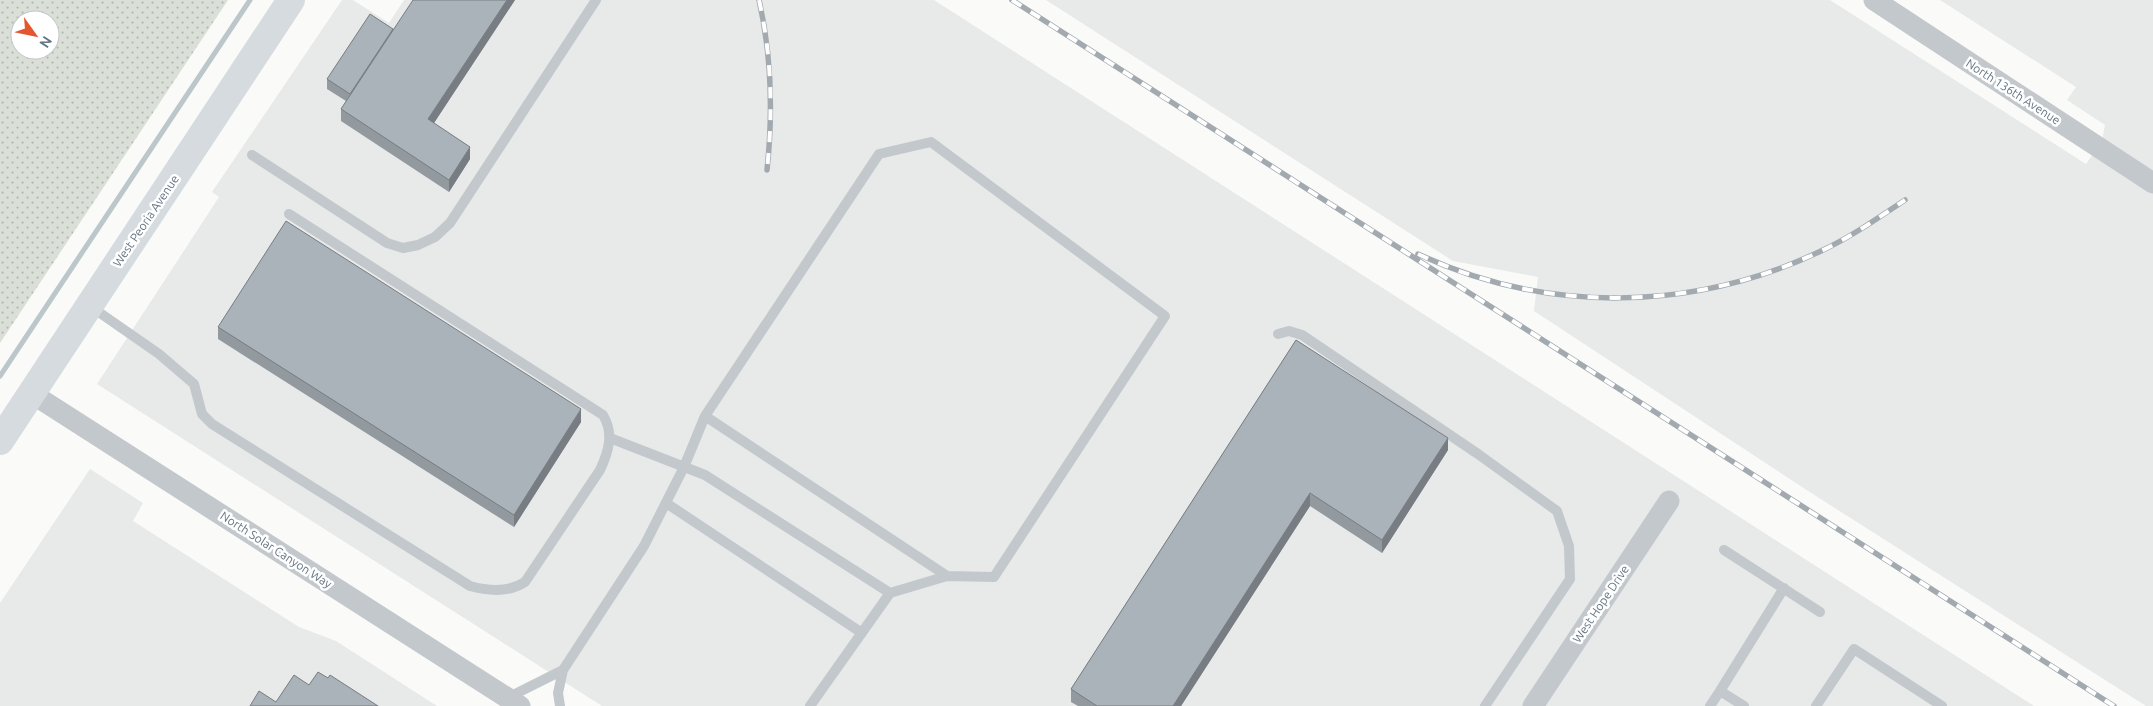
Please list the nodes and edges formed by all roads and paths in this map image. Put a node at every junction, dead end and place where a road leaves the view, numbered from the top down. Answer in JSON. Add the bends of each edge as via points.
{"nodes":[{"id":1,"x":291,"y":0,"type":"edge"},
{"id":2,"x":596,"y":0,"type":"edge"},
{"id":3,"x":1874,"y":0,"type":"edge"},
{"id":4,"x":252,"y":155,"type":"dead end"},
{"id":5,"x":2153,"y":183,"type":"edge"},
{"id":6,"x":289,"y":214,"type":"dead end"},
{"id":7,"x":89,"y":306,"type":"junction"},
{"id":8,"x":1278,"y":334,"type":"dead end"},
{"id":9,"x":31,"y":393,"type":"junction"},
{"id":10,"x":705,"y":416,"type":"junction"},
{"id":11,"x":610,"y":438,"type":"junction"},
{"id":12,"x":0,"y":441,"type":"edge"},
{"id":13,"x":684,"y":467,"type":"junction"},
{"id":14,"x":1669,"y":501,"type":"dead end"},
{"id":15,"x":666,"y":503,"type":"junction"},
{"id":16,"x":1724,"y":550,"type":"dead end"},
{"id":17,"x":947,"y":576,"type":"junction"},
{"id":18,"x":1784,"y":588,"type":"junction"},
{"id":19,"x":890,"y":593,"type":"junction"},
{"id":20,"x":1820,"y":612,"type":"dead end"},
{"id":21,"x":862,"y":633,"type":"junction"},
{"id":22,"x":562,"y":670,"type":"junction"},
{"id":23,"x":1720,"y":691,"type":"junction"},
{"id":24,"x":514,"y":702,"type":"edge"},
{"id":25,"x":560,"y":706,"type":"edge"},
{"id":26,"x":810,"y":706,"type":"edge"},
{"id":27,"x":1485,"y":706,"type":"edge"},
{"id":28,"x":1533,"y":706,"type":"edge"},
{"id":29,"x":1710,"y":706,"type":"edge"},
{"id":30,"x":1744,"y":706,"type":"edge"},
{"id":31,"x":1816,"y":706,"type":"edge"},
{"id":32,"x":1942,"y":706,"type":"edge"}],
"edges":[{"from":1,"to":7,"type":"main road","name":"West Peoria Avenue"},
{"from":2,"to":4,"type":"lane","via":[[464,203],[435,238],[403,248],[387,243]]},
{"from":3,"to":5,"type":"street","name":"North 136th Avenue"},
{"from":6,"to":11,"type":"lane","via":[[603,415],[609,425]]},
{"from":7,"to":9,"type":"main road","name":"West Peoria Avenue"},
{"from":7,"to":11,"type":"lane","via":[[158,354],[194,384],[202,414],[212,424],[470,586],[487,590],[507,589],[524,582],[600,470],[608,454]]},
{"from":8,"to":27,"type":"lane","via":[[1289,331],[1302,335],[1557,511],[1569,546],[1570,578]]},
{"from":9,"to":12,"type":"main road","name":"West Peoria Avenue"},
{"from":9,"to":24,"type":"street","name":"North Solar Canyon Way"},
{"from":10,"to":13,"type":"lane"},
{"from":10,"to":17,"type":"lane"},
{"from":10,"to":17,"type":"lane","via":[[879,154],[931,142],[1165,316],[994,577]]},
{"from":11,"to":13,"type":"lane"},
{"from":13,"to":15,"type":"lane"},
{"from":13,"to":19,"type":"lane","via":[[705,475]]},
{"from":14,"to":28,"type":"street","name":"West Hope Drive"},
{"from":15,"to":21,"type":"lane"},
{"from":15,"to":22,"type":"lane","via":[[644,546]]},
{"from":16,"to":18,"type":"lane"},
{"from":17,"to":19,"type":"lane"},
{"from":18,"to":20,"type":"lane"},
{"from":18,"to":23,"type":"lane"},
{"from":19,"to":21,"type":"lane"},
{"from":21,"to":26,"type":"lane"},
{"from":22,"to":24,"type":"lane"},
{"from":22,"to":25,"type":"lane","via":[[558,693]]},
{"from":23,"to":29,"type":"lane"},
{"from":23,"to":30,"type":"lane"},
{"from":31,"to":32,"type":"lane","via":[[1854,649]]}]}
